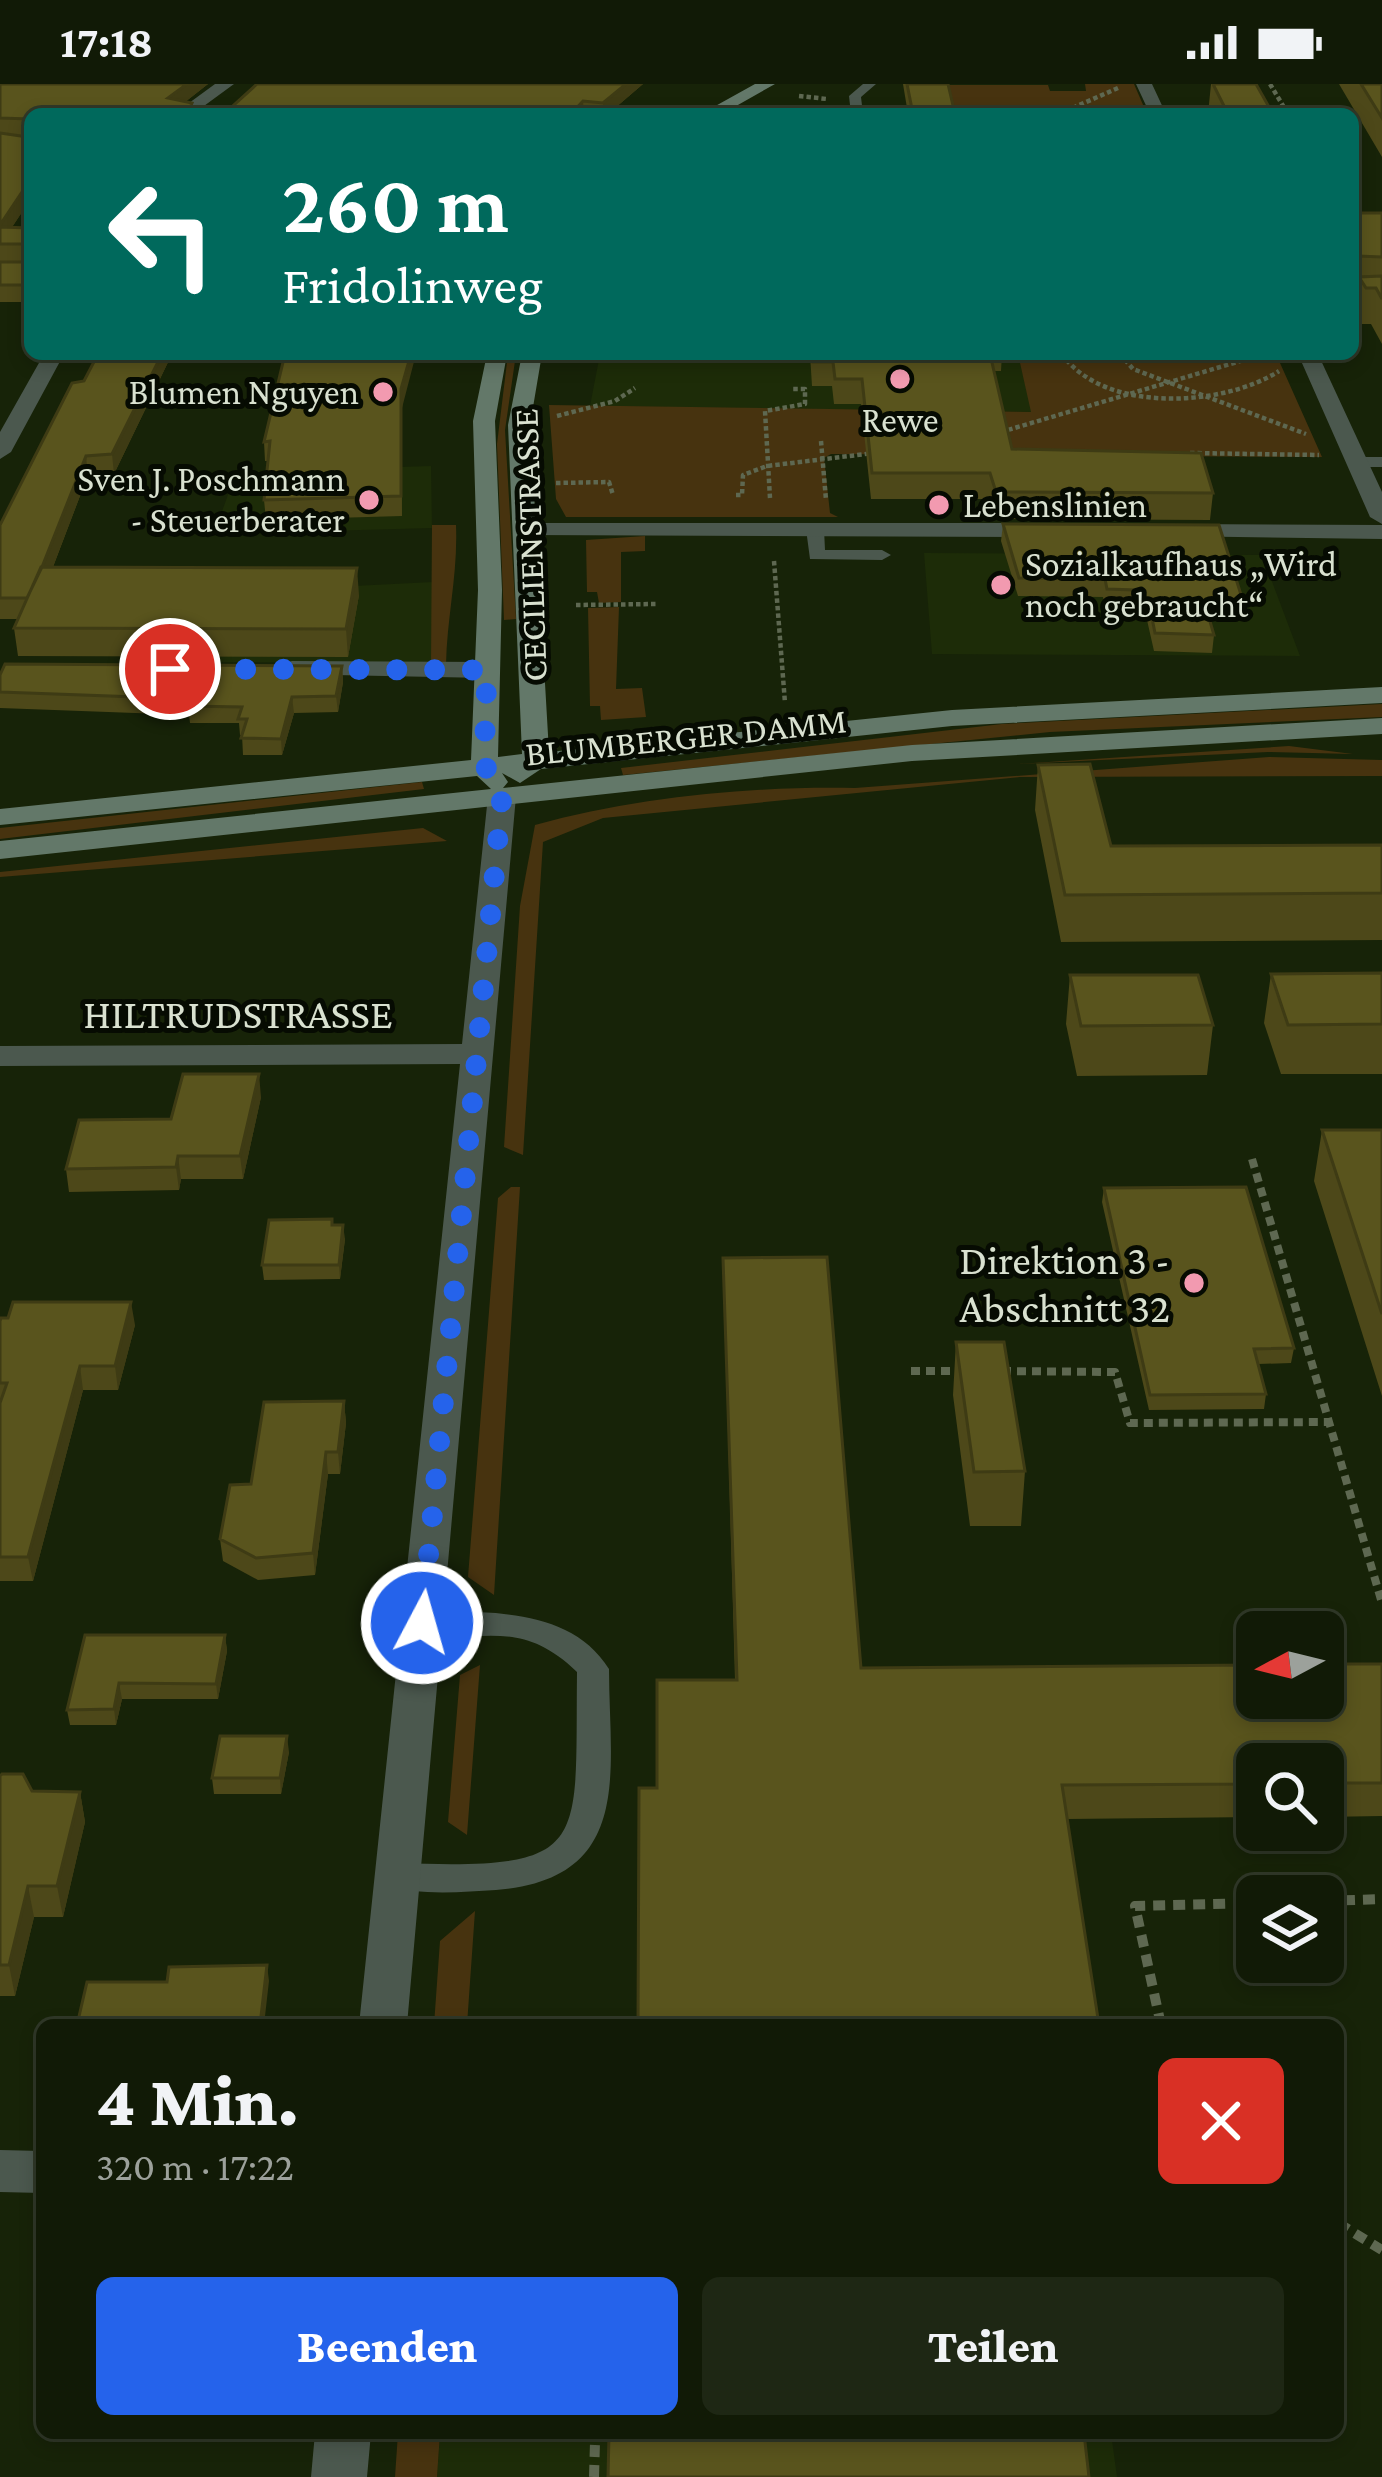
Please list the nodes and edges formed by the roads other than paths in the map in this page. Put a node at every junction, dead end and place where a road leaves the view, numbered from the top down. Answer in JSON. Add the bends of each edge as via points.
{"nodes":[{"id":1,"x":226,"y":84,"type":"edge"},
{"id":2,"x":767,"y":84,"type":"edge"},
{"id":3,"x":871,"y":84,"type":"edge"},
{"id":4,"x":804,"y":89,"type":"dead end"},
{"id":5,"x":191,"y":108,"type":"edge"},
{"id":6,"x":721,"y":108,"type":"edge"},
{"id":7,"x":758,"y":108,"type":"edge"},
{"id":8,"x":856,"y":108,"type":"edge"},
{"id":9,"x":50,"y":360,"type":"edge"},
{"id":10,"x":496,"y":360,"type":"edge"},
{"id":11,"x":531,"y":360,"type":"edge"},
{"id":12,"x":1311,"y":360,"type":"edge"},
{"id":13,"x":3,"y":441,"type":"edge"},
{"id":14,"x":1366,"y":460,"type":"edge"},
{"id":15,"x":1382,"y":517,"type":"edge"},
{"id":16,"x":822,"y":525,"type":"junction"},
{"id":17,"x":526,"y":528,"type":"junction"},
{"id":18,"x":1081,"y":530,"type":"edge"},
{"id":19,"x":1150,"y":531,"type":"edge"},
{"id":20,"x":1382,"y":532,"type":"edge"},
{"id":21,"x":882,"y":555,"type":"dead end"},
{"id":22,"x":261,"y":669,"type":"edge"},
{"id":23,"x":487,"y":670,"type":"junction"},
{"id":24,"x":1382,"y":695,"type":"edge"},
{"id":25,"x":1382,"y":726,"type":"edge"},
{"id":26,"x":536,"y":758,"type":"junction"},
{"id":27,"x":484,"y":764,"type":"junction"},
{"id":28,"x":502,"y":796,"type":"junction"},
{"id":29,"x":0,"y":818,"type":"edge"},
{"id":30,"x":0,"y":850,"type":"edge"},
{"id":31,"x":477,"y":1054,"type":"junction"},
{"id":32,"x":0,"y":1056,"type":"edge"},
{"id":33,"x":422,"y":1623,"type":"junction"},
{"id":34,"x":397,"y":1876,"type":"junction"},
{"id":35,"x":384,"y":2019,"type":"edge"},
{"id":36,"x":0,"y":2171,"type":"edge"},
{"id":37,"x":36,"y":2172,"type":"edge"},
{"id":38,"x":342,"y":2439,"type":"edge"},
{"id":39,"x":339,"y":2477,"type":"edge"}],
"edges":[{"from":1,"to":5,"type":"street"},
{"from":2,"to":6,"type":"street"},
{"from":3,"to":8,"type":"lane","via":[[855,96]]},
{"from":4,"to":7,"type":"street"},
{"from":9,"to":13,"type":"street"},
{"from":10,"to":23,"type":"street","name":"CECILIENSTRASSE","via":[[484,421]]},
{"from":11,"to":17,"type":"street","name":"CECILIENSTRASSE","via":[[519,425]]},
{"from":12,"to":14,"type":"street"},
{"from":14,"to":15,"type":"street"},
{"from":16,"to":17,"type":"street"},
{"from":16,"to":18,"type":"street"},
{"from":16,"to":21,"type":"lane","via":[[816,555]]},
{"from":17,"to":26,"type":"street","name":"CECILIENSTRASSE"},
{"from":19,"to":20,"type":"street"},
{"from":22,"to":23,"type":"street"},
{"from":23,"to":27,"type":"street","name":"CECILIENSTRASSE"},
{"from":24,"to":26,"type":"street","name":"BLUMBERGER DAMM","via":[[952,718]]},
{"from":25,"to":28,"type":"street","name":"BLUMBERGER DAMM","via":[[1068,740]]},
{"from":26,"to":27,"type":"street","name":"BLUMBERGER DAMM"},
{"from":26,"to":28,"type":"street"},
{"from":27,"to":28,"type":"street"},
{"from":27,"to":29,"type":"street","name":"BLUMBERGER DAMM"},
{"from":28,"to":30,"type":"street","name":"BLUMBERGER DAMM"},
{"from":28,"to":31,"type":"street"},
{"from":31,"to":32,"type":"street","name":"HILTRUDSTRASSE"},
{"from":31,"to":33,"type":"street"},
{"from":33,"to":34,"type":"street"},
{"from":33,"to":34,"type":"lane","via":[[517,1623],[570,1642],[593,1669],[588,1822],[560,1860],[510,1877]]},
{"from":34,"to":35,"type":"street"},
{"from":36,"to":37,"type":"street"},
{"from":38,"to":39,"type":"street"}]}
